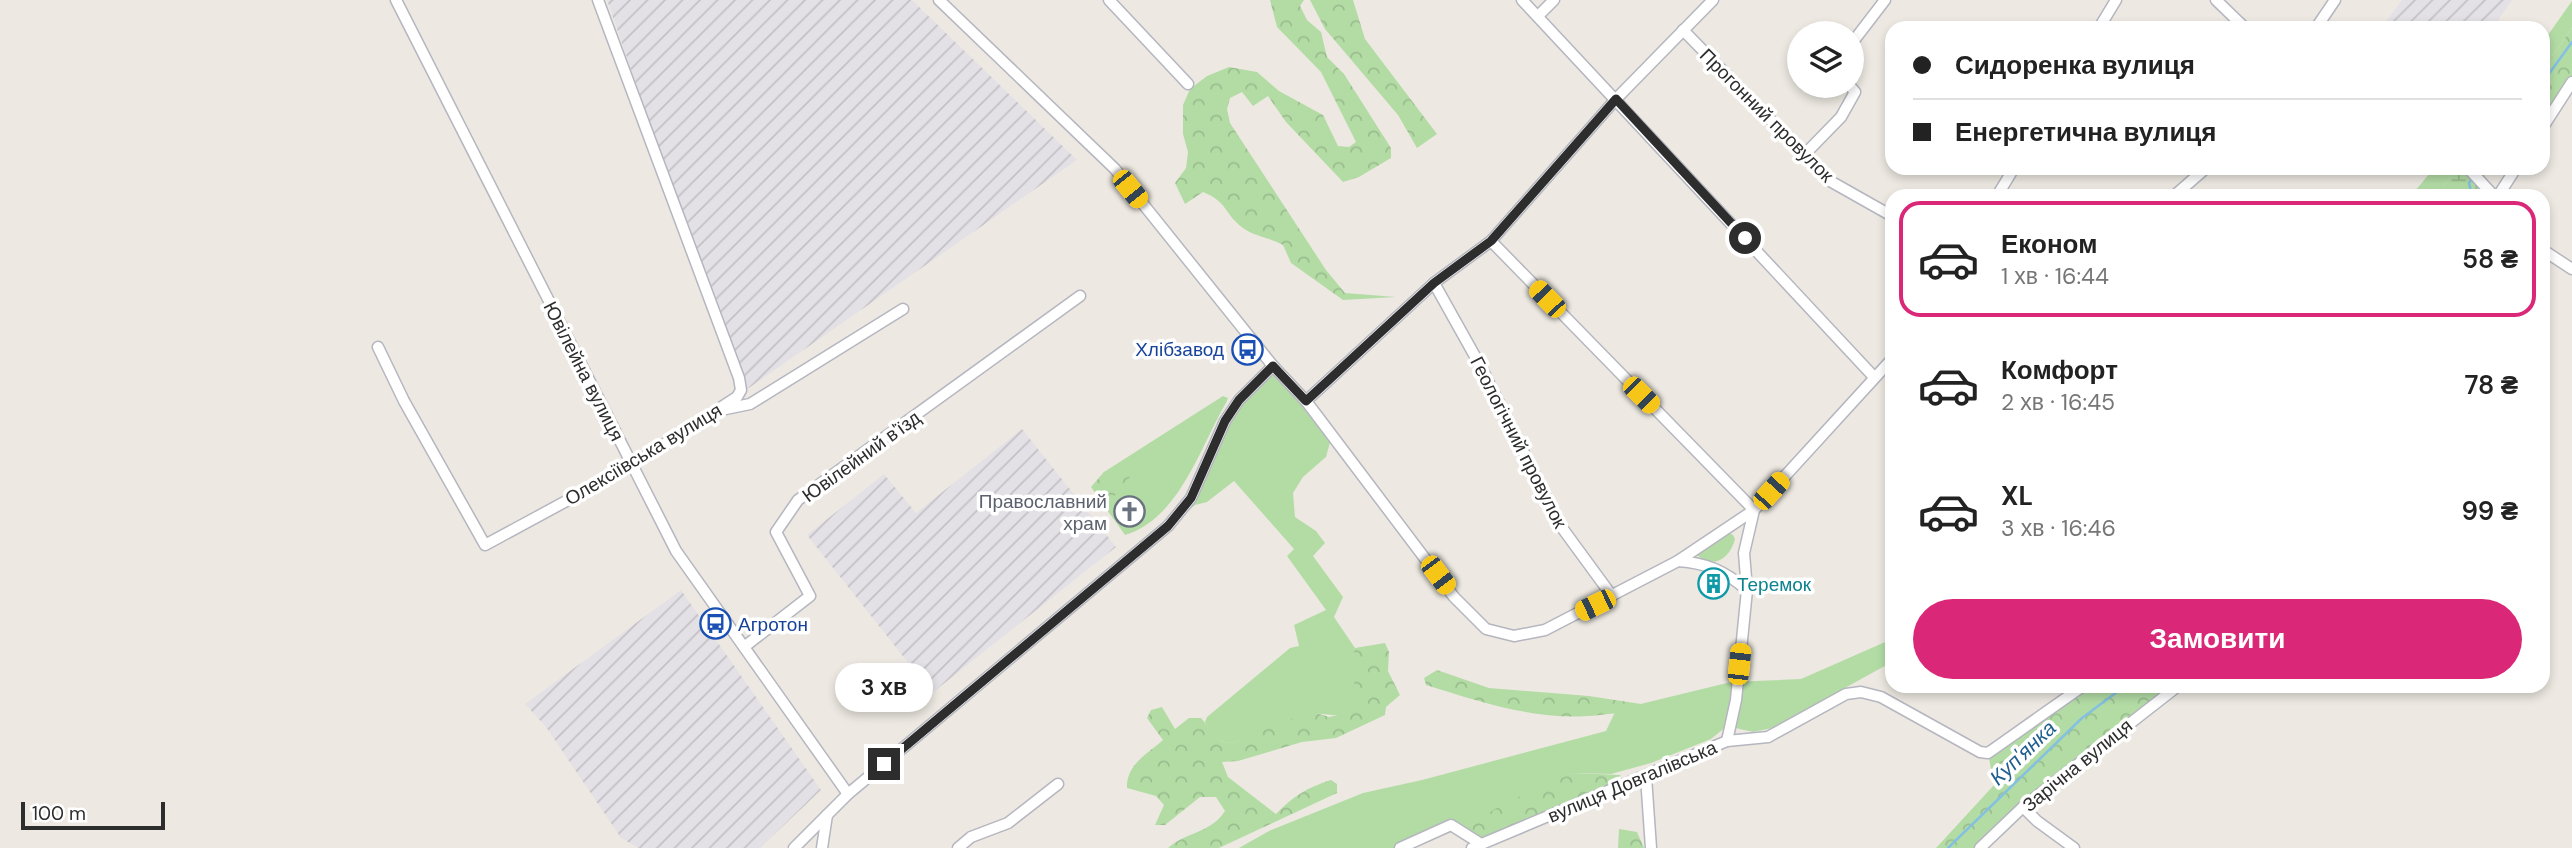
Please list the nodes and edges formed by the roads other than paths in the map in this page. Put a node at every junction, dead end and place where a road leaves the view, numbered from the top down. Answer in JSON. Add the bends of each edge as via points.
{"nodes":[{"id":1,"x":396,"y":0,"type":"edge"},
{"id":2,"x":598,"y":0,"type":"edge"},
{"id":3,"x":939,"y":0,"type":"edge"},
{"id":4,"x":1109,"y":0,"type":"edge"},
{"id":5,"x":1522,"y":0,"type":"edge"},
{"id":6,"x":1555,"y":0,"type":"edge"},
{"id":7,"x":1713,"y":0,"type":"edge"},
{"id":8,"x":1885,"y":0,"type":"edge"},
{"id":9,"x":2116,"y":0,"type":"edge"},
{"id":10,"x":2216,"y":0,"type":"edge"},
{"id":11,"x":2335,"y":0,"type":"edge"},
{"id":12,"x":1538,"y":16,"type":"junction"},
{"id":13,"x":2103,"y":21,"type":"edge"},
{"id":14,"x":2238,"y":21,"type":"edge"},
{"id":15,"x":2321,"y":21,"type":"edge"},
{"id":16,"x":1864,"y":27,"type":"edge"},
{"id":17,"x":1683,"y":30,"type":"junction"},
{"id":18,"x":2572,"y":82,"type":"edge"},
{"id":19,"x":1188,"y":84,"type":"dead end"},
{"id":20,"x":1851,"y":98,"type":"edge"},
{"id":21,"x":1616,"y":99,"type":"junction"},
{"id":22,"x":2550,"y":116,"type":"edge"},
{"id":23,"x":1805,"y":154,"type":"junction"},
{"id":24,"x":2198,"y":175,"type":"edge"},
{"id":25,"x":2474,"y":175,"type":"edge"},
{"id":26,"x":2182,"y":189,"type":"edge"},
{"id":27,"x":2489,"y":189,"type":"edge"},
{"id":28,"x":1885,"y":212,"type":"edge"},
{"id":29,"x":1491,"y":241,"type":"junction"},
{"id":30,"x":2550,"y":255,"type":"edge"},
{"id":31,"x":2572,"y":269,"type":"edge"},
{"id":32,"x":1434,"y":283,"type":"junction"},
{"id":33,"x":1080,"y":296,"type":"dead end"},
{"id":34,"x":903,"y":309,"type":"dead end"},
{"id":35,"x":378,"y":347,"type":"dead end"},
{"id":36,"x":1273,"y":366,"type":"junction"},
{"id":37,"x":1885,"y":366,"type":"edge"},
{"id":38,"x":1874,"y":377,"type":"junction"},
{"id":39,"x":1306,"y":401,"type":"junction"},
{"id":40,"x":715,"y":411,"type":"junction"},
{"id":41,"x":631,"y":466,"type":"junction"},
{"id":42,"x":1754,"y":510,"type":"junction"},
{"id":43,"x":1678,"y":561,"type":"junction"},
{"id":44,"x":1746,"y":590,"type":"junction"},
{"id":45,"x":1612,"y":596,"type":"junction"},
{"id":46,"x":744,"y":647,"type":"junction"},
{"id":47,"x":2073,"y":693,"type":"edge"},
{"id":48,"x":2169,"y":693,"type":"edge"},
{"id":49,"x":1727,"y":741,"type":"junction"},
{"id":50,"x":1647,"y":777,"type":"junction"},
{"id":51,"x":1058,"y":784,"type":"dead end"},
{"id":52,"x":848,"y":794,"type":"junction"},
{"id":53,"x":2023,"y":807,"type":"junction"},
{"id":54,"x":827,"y":815,"type":"junction"},
{"id":55,"x":1476,"y":846,"type":"edge"},
{"id":56,"x":794,"y":848,"type":"edge"},
{"id":57,"x":822,"y":848,"type":"edge"},
{"id":58,"x":958,"y":848,"type":"edge"},
{"id":59,"x":1400,"y":848,"type":"edge"},
{"id":60,"x":1651,"y":848,"type":"edge"},
{"id":61,"x":1980,"y":848,"type":"edge"},
{"id":62,"x":2074,"y":848,"type":"edge"}],
"edges":[{"from":1,"to":41,"type":"street","name":"Ювілейна вулиця"},
{"from":2,"to":40,"type":"street","name":"Олексіївська вулиця","via":[[739,378],[737,397]]},
{"from":3,"to":36,"type":"street","via":[[1115,169]]},
{"from":4,"to":19,"type":"street"},
{"from":5,"to":12,"type":"street"},
{"from":6,"to":12,"type":"street"},
{"from":7,"to":17,"type":"street"},
{"from":8,"to":16,"type":"street"},
{"from":9,"to":13,"type":"street"},
{"from":10,"to":14,"type":"street"},
{"from":11,"to":15,"type":"street"},
{"from":12,"to":21,"type":"street"},
{"from":17,"to":21,"type":"street"},
{"from":17,"to":23,"type":"street","name":"Прогонний провулок"},
{"from":18,"to":22,"type":"street"},
{"from":20,"to":23,"type":"street","via":[[1841,117]]},
{"from":21,"to":29,"type":"street"},
{"from":21,"to":38,"type":"street"},
{"from":23,"to":28,"type":"street","name":"Прогонний провулок","via":[[1830,181]]},
{"from":24,"to":26,"type":"street"},
{"from":25,"to":27,"type":"street"},
{"from":29,"to":32,"type":"street"},
{"from":29,"to":42,"type":"street"},
{"from":30,"to":31,"type":"street"},
{"from":32,"to":39,"type":"street"},
{"from":32,"to":45,"type":"street","name":"Геологічний провулок","via":[[1560,526]]},
{"from":33,"to":46,"type":"street","name":"Ювілейний в'їзд","via":[[798,500],[776,532],[810,596]]},
{"from":34,"to":40,"type":"street","via":[[750,404]]},
{"from":35,"to":41,"type":"street","name":"Олексіївська вулиця","via":[[485,545]]},
{"from":36,"to":39,"type":"street"},
{"from":36,"to":52,"type":"street","via":[[1225,421],[1191,498],[1168,526]]},
{"from":37,"to":38,"type":"street"},
{"from":38,"to":42,"type":"street"},
{"from":39,"to":45,"type":"street","via":[[1454,597],[1486,629],[1514,635],[1545,630]]},
{"from":40,"to":41,"type":"street","name":"Олексіївська вулиця"},
{"from":41,"to":46,"type":"street","name":"Ювілейна вулиця","via":[[676,551]]},
{"from":42,"to":43,"type":"street"},
{"from":42,"to":44,"type":"street","via":[[1744,553]]},
{"from":43,"to":44,"type":"street","via":[[1710,565]]},
{"from":43,"to":45,"type":"street"},
{"from":44,"to":49,"type":"street","via":[[1736,700]]},
{"from":46,"to":52,"type":"street","name":"Ювілейна вулиця"},
{"from":47,"to":49,"type":"street","name":"вулиця Довгалівська","via":[[1988,753],[1881,697],[1861,692],[1846,694],[1768,737]]},
{"from":48,"to":53,"type":"street","name":"Зарічна вулиця"},
{"from":49,"to":50,"type":"street","name":"вулиця Довгалівська"},
{"from":50,"to":55,"type":"street","name":"вулиця Довгалівська"},
{"from":50,"to":60,"type":"street"},
{"from":51,"to":58,"type":"street","via":[[1008,823],[971,837]]},
{"from":52,"to":54,"type":"street"},
{"from":53,"to":61,"type":"street","name":"Зарічна вулиця"},
{"from":53,"to":62,"type":"street"},
{"from":54,"to":56,"type":"street"},
{"from":54,"to":57,"type":"street"},
{"from":55,"to":59,"type":"street","via":[[1451,825]]}]}
